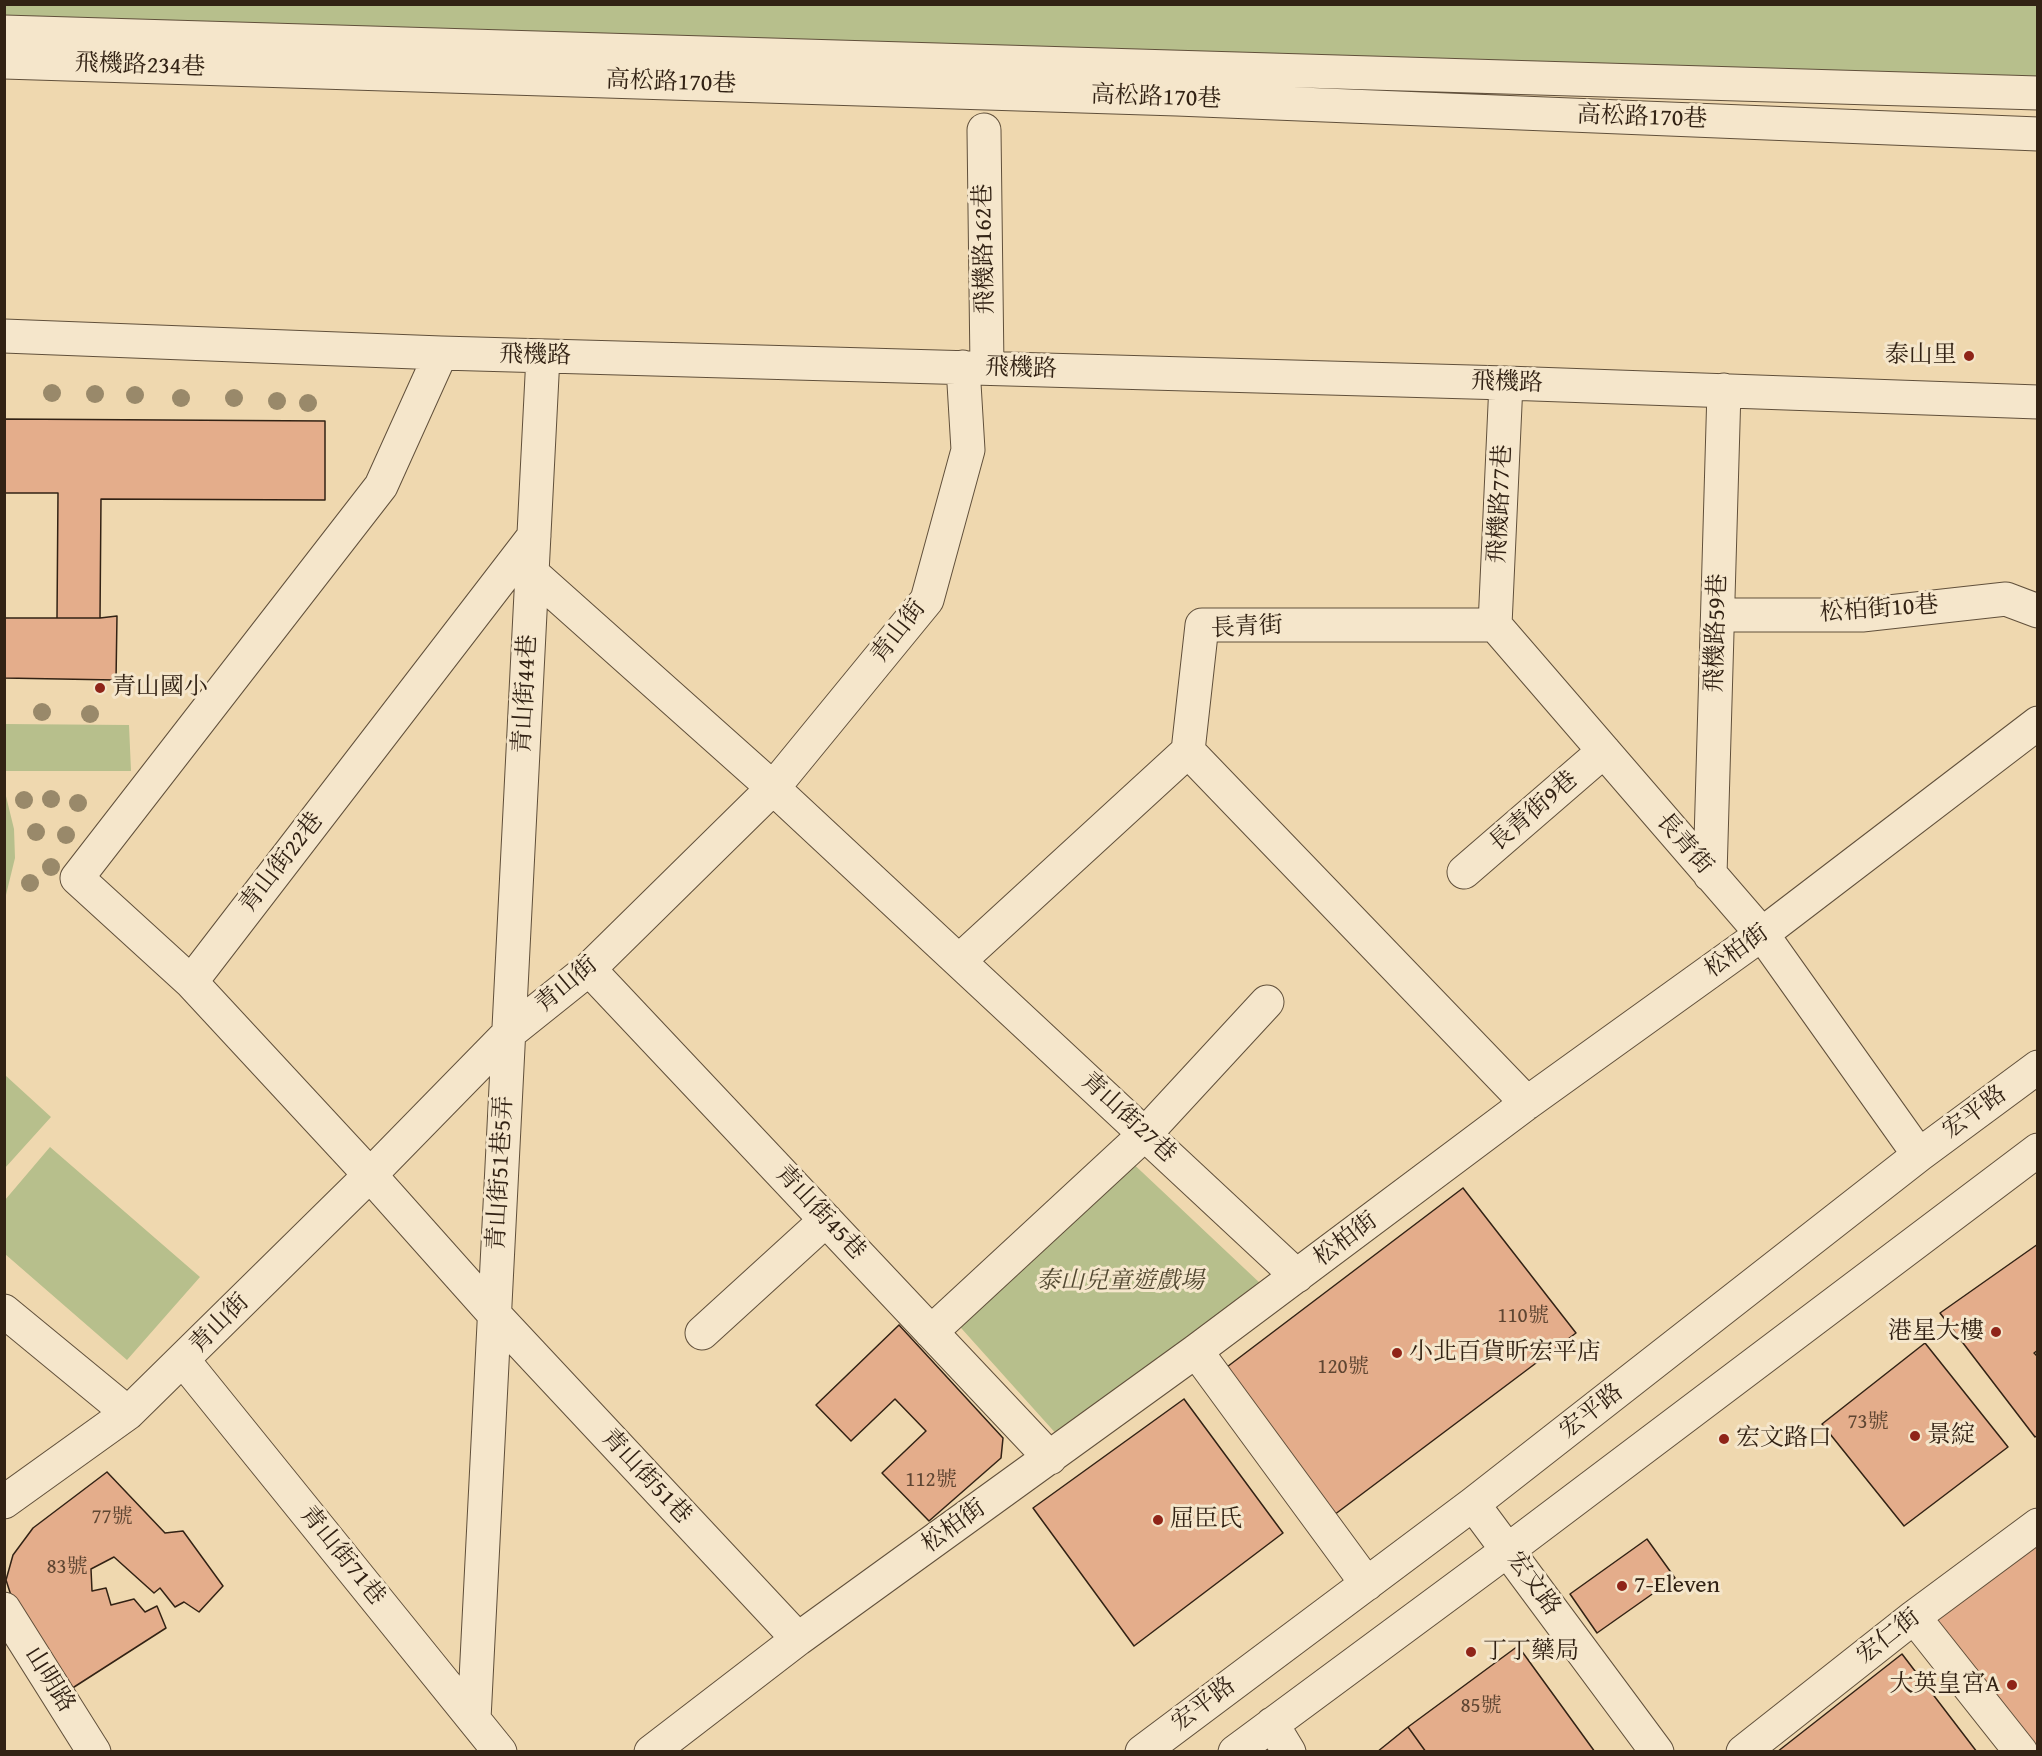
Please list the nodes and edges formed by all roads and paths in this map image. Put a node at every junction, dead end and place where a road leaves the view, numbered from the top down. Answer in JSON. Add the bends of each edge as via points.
{"nodes":[{"id":1,"x":4,"y":32,"type":"edge"},
{"id":2,"x":4,"y":62,"type":"edge"},
{"id":3,"x":275,"y":70,"type":"joint"},
{"id":4,"x":2037,"y":93,"type":"edge"},
{"id":5,"x":984,"y":130,"type":"dead end"},
{"id":6,"x":2037,"y":134,"type":"edge"},
{"id":7,"x":4,"y":336,"type":"edge"},
{"id":8,"x":441,"y":353,"type":"junction"},
{"id":9,"x":543,"y":356,"type":"junction"},
{"id":10,"x":975,"y":368,"type":"junction"},
{"id":11,"x":1506,"y":383,"type":"junction"},
{"id":12,"x":1724,"y":390,"type":"junction"},
{"id":13,"x":2037,"y":402,"type":"edge"},
{"id":14,"x":534,"y":536,"type":"junction"},
{"id":15,"x":532,"y":573,"type":"junction"},
{"id":16,"x":2037,"y":611,"type":"edge"},
{"id":17,"x":1718,"y":615,"type":"junction"},
{"id":18,"x":1495,"y":625,"type":"junction"},
{"id":19,"x":2037,"y":723,"type":"edge"},
{"id":20,"x":1188,"y":751,"type":"junction"},
{"id":21,"x":1604,"y":751,"type":"junction"},
{"id":22,"x":773,"y":788,"type":"junction"},
{"id":23,"x":1464,"y":872,"type":"dead end"},
{"id":24,"x":1710,"y":875,"type":"junction"},
{"id":25,"x":1762,"y":934,"type":"junction"},
{"id":26,"x":958,"y":961,"type":"junction"},
{"id":27,"x":590,"y":969,"type":"junction"},
{"id":28,"x":191,"y":982,"type":"junction"},
{"id":29,"x":1267,"y":1002,"type":"dead end"},
{"id":30,"x":508,"y":1032,"type":"junction"},
{"id":31,"x":2037,"y":1067,"type":"edge"},
{"id":32,"x":1527,"y":1103,"type":"junction"},
{"id":33,"x":1144,"y":1134,"type":"junction"},
{"id":34,"x":2037,"y":1150,"type":"edge"},
{"id":35,"x":1919,"y":1155,"type":"junction"},
{"id":36,"x":370,"y":1175,"type":"junction"},
{"id":37,"x":826,"y":1220,"type":"junction"},
{"id":38,"x":1297,"y":1276,"type":"junction"},
{"id":39,"x":4,"y":1311,"type":"edge"},
{"id":40,"x":494,"y":1314,"type":"junction"},
{"id":41,"x":931,"y":1332,"type":"junction"},
{"id":42,"x":702,"y":1333,"type":"dead end"},
{"id":43,"x":1196,"y":1351,"type":"junction"},
{"id":44,"x":183,"y":1360,"type":"junction"},
{"id":45,"x":128,"y":1413,"type":"junction"},
{"id":46,"x":1050,"y":1458,"type":"junction"},
{"id":47,"x":4,"y":1502,"type":"edge"},
{"id":48,"x":1473,"y":1504,"type":"junction"},
{"id":49,"x":2037,"y":1525,"type":"edge"},
{"id":50,"x":1508,"y":1550,"type":"junction"},
{"id":51,"x":1367,"y":1584,"type":"junction"},
{"id":52,"x":4,"y":1609,"type":"edge"},
{"id":53,"x":1914,"y":1617,"type":"junction"},
{"id":54,"x":798,"y":1640,"type":"junction"},
{"id":55,"x":474,"y":1719,"type":"junction"},
{"id":56,"x":1272,"y":1724,"type":"junction"},
{"id":57,"x":94,"y":1752,"type":"edge"},
{"id":58,"x":500,"y":1752,"type":"edge"},
{"id":59,"x":651,"y":1752,"type":"edge"},
{"id":60,"x":1142,"y":1752,"type":"edge"},
{"id":61,"x":1235,"y":1752,"type":"edge"},
{"id":62,"x":1289,"y":1752,"type":"edge"},
{"id":63,"x":1657,"y":1752,"type":"edge"},
{"id":64,"x":1743,"y":1752,"type":"edge"},
{"id":65,"x":2021,"y":1752,"type":"edge"}],
"edges":[{"from":1,"to":4,"type":"street"},
{"from":2,"to":3,"type":"street","name":"飛機路234巷"},
{"from":3,"to":6,"type":"street","name":"高松路170巷","via":[[1177,99]]},
{"from":5,"to":10,"type":"street","name":"飛機路162巷"},
{"from":7,"to":8,"type":"street","name":"飛機路"},
{"from":8,"to":9,"type":"street","name":"飛機路"},
{"from":8,"to":28,"type":"street","via":[[381,486],[77,878]]},
{"from":9,"to":10,"type":"street","name":"飛機路"},
{"from":9,"to":14,"type":"street","name":"青山街44巷"},
{"from":10,"to":11,"type":"street","name":"飛機路"},
{"from":10,"to":22,"type":"street","name":"青山街","via":[[968,450],[927,600]]},
{"from":11,"to":12,"type":"street","name":"飛機路"},
{"from":11,"to":18,"type":"street","name":"飛機路77巷"},
{"from":12,"to":13,"type":"street","name":"飛機路"},
{"from":12,"to":17,"type":"street","name":"飛機路59巷"},
{"from":14,"to":15,"type":"street","name":"青山街44巷"},
{"from":14,"to":28,"type":"street","name":"青山街22巷"},
{"from":15,"to":22,"type":"street"},
{"from":15,"to":30,"type":"street","name":"青山街44巷"},
{"from":16,"to":17,"type":"street","name":"松柏街10巷","via":[[2006,599],[1862,615]]},
{"from":17,"to":24,"type":"street","name":"飛機路59巷"},
{"from":18,"to":20,"type":"street","name":"長青街","via":[[1202,625]]},
{"from":18,"to":21,"type":"street","name":"長青街"},
{"from":19,"to":25,"type":"street","name":"松柏街"},
{"from":20,"to":26,"type":"street"},
{"from":20,"to":32,"type":"street"},
{"from":21,"to":23,"type":"street","name":"長青街9巷"},
{"from":21,"to":24,"type":"street","name":"長青街"},
{"from":22,"to":26,"type":"street","name":"青山街27巷"},
{"from":22,"to":27,"type":"street","name":"青山街"},
{"from":24,"to":25,"type":"street","name":"長青街"},
{"from":25,"to":32,"type":"street","name":"松柏街"},
{"from":25,"to":35,"type":"street","name":"長青街"},
{"from":26,"to":33,"type":"street","name":"青山街27巷"},
{"from":27,"to":30,"type":"street","name":"青山街"},
{"from":27,"to":37,"type":"street","name":"青山街45巷"},
{"from":28,"to":36,"type":"street"},
{"from":29,"to":33,"type":"street"},
{"from":30,"to":36,"type":"street","name":"青山街"},
{"from":30,"to":40,"type":"street","name":"青山街51巷5弄"},
{"from":31,"to":35,"type":"street","name":"宏平路"},
{"from":32,"to":38,"type":"street","name":"松柏街"},
{"from":33,"to":38,"type":"street","name":"青山街27巷"},
{"from":33,"to":41,"type":"street"},
{"from":34,"to":50,"type":"street"},
{"from":35,"to":48,"type":"street","name":"宏平路"},
{"from":36,"to":40,"type":"street","name":"青山街51巷"},
{"from":36,"to":44,"type":"street","name":"青山街"},
{"from":37,"to":41,"type":"street","name":"青山街45巷"},
{"from":37,"to":42,"type":"street"},
{"from":38,"to":43,"type":"street","name":"松柏街"},
{"from":39,"to":45,"type":"street"},
{"from":40,"to":54,"type":"street","name":"青山街51巷"},
{"from":40,"to":55,"type":"street"},
{"from":41,"to":46,"type":"street","name":"青山街45巷"},
{"from":43,"to":46,"type":"street","name":"松柏街"},
{"from":43,"to":51,"type":"street"},
{"from":44,"to":45,"type":"street","name":"青山街"},
{"from":44,"to":55,"type":"street","name":"青山街71巷"},
{"from":45,"to":47,"type":"street","name":"青山街"},
{"from":46,"to":54,"type":"street","name":"松柏街"},
{"from":48,"to":50,"type":"street","name":"宏文路"},
{"from":48,"to":51,"type":"street","name":"宏平路"},
{"from":49,"to":53,"type":"street","name":"宏仁街"},
{"from":50,"to":56,"type":"street"},
{"from":50,"to":63,"type":"street","name":"宏文路"},
{"from":51,"to":60,"type":"street","name":"宏平路"},
{"from":52,"to":57,"type":"street","name":"山明路"},
{"from":53,"to":64,"type":"street","name":"宏仁街"},
{"from":53,"to":65,"type":"street"},
{"from":54,"to":59,"type":"street","name":"松柏街"},
{"from":55,"to":58,"type":"street","name":"青山街71巷"},
{"from":56,"to":61,"type":"street"},
{"from":56,"to":62,"type":"street"}]}
